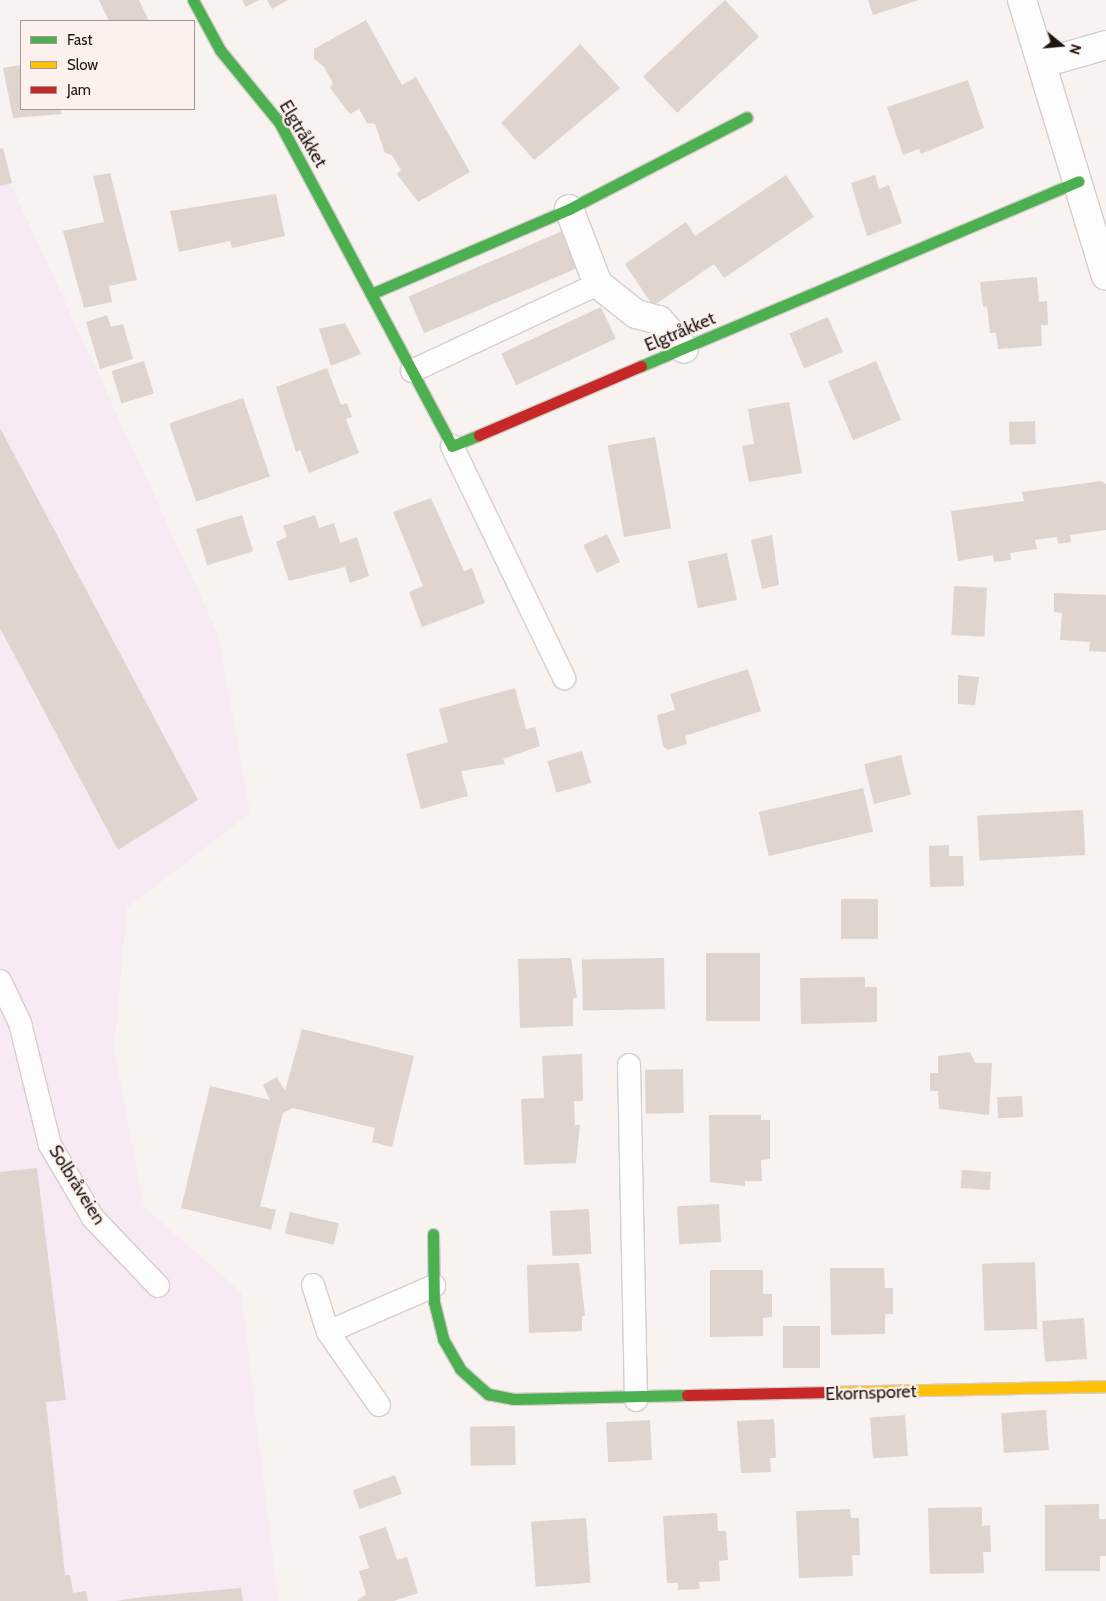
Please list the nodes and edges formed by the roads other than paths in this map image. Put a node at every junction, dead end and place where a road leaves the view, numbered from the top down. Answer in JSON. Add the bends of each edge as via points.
{"nodes":[{"id":1,"x":193,"y":0,"type":"edge"},
{"id":2,"x":1022,"y":0,"type":"edge"},
{"id":3,"x":1106,"y":45,"type":"edge"},
{"id":4,"x":1043,"y":63,"type":"junction"},
{"id":5,"x":747,"y":117,"type":"dead end"},
{"id":6,"x":1080,"y":181,"type":"junction"},
{"id":7,"x":569,"y":209,"type":"junction"},
{"id":8,"x":1106,"y":276,"type":"edge"},
{"id":9,"x":598,"y":284,"type":"junction"},
{"id":10,"x":371,"y":294,"type":"junction"},
{"id":11,"x":684,"y":349,"type":"junction"},
{"id":12,"x":412,"y":371,"type":"junction"},
{"id":13,"x":452,"y":446,"type":"junction"},
{"id":14,"x":564,"y":678,"type":"dead end"},
{"id":15,"x":0,"y":981,"type":"edge"},
{"id":16,"x":629,"y":1066,"type":"dead end"},
{"id":17,"x":433,"y":1234,"type":"dead end"},
{"id":18,"x":313,"y":1285,"type":"dead end"},
{"id":19,"x":158,"y":1286,"type":"dead end"},
{"id":20,"x":434,"y":1286,"type":"junction"},
{"id":21,"x":328,"y":1332,"type":"junction"},
{"id":22,"x":1106,"y":1386,"type":"edge"},
{"id":23,"x":636,"y":1400,"type":"junction"},
{"id":24,"x":379,"y":1405,"type":"dead end"}],
"edges":[{"from":1,"to":10,"type":"street","name":"Elgtråkket","via":[[220,50],[279,122]]},
{"from":2,"to":4,"type":"street"},
{"from":3,"to":4,"type":"street"},
{"from":4,"to":6,"type":"street"},
{"from":5,"to":7,"type":"street"},
{"from":6,"to":8,"type":"street"},
{"from":6,"to":11,"type":"street","name":"Elgtråkket"},
{"from":7,"to":9,"type":"street"},
{"from":7,"to":10,"type":"street"},
{"from":9,"to":11,"type":"street","via":[[636,314],[659,320]]},
{"from":9,"to":12,"type":"lane"},
{"from":10,"to":12,"type":"street","name":"Elgtråkket"},
{"from":11,"to":13,"type":"street","name":"Elgtråkket"},
{"from":12,"to":13,"type":"street","name":"Elgtråkket"},
{"from":13,"to":14,"type":"lane"},
{"from":15,"to":19,"type":"lane","name":"Solbråveien","via":[[20,1023],[50,1145],[94,1218]]},
{"from":16,"to":23,"type":"lane"},
{"from":17,"to":20,"type":"street","name":"Ekornsporet"},
{"from":18,"to":21,"type":"lane"},
{"from":20,"to":21,"type":"lane"},
{"from":20,"to":23,"type":"street","name":"Ekornsporet","via":[[443,1339],[460,1369],[488,1394],[513,1399]]},
{"from":21,"to":24,"type":"lane"},
{"from":22,"to":23,"type":"street","name":"Ekornsporet"}]}
